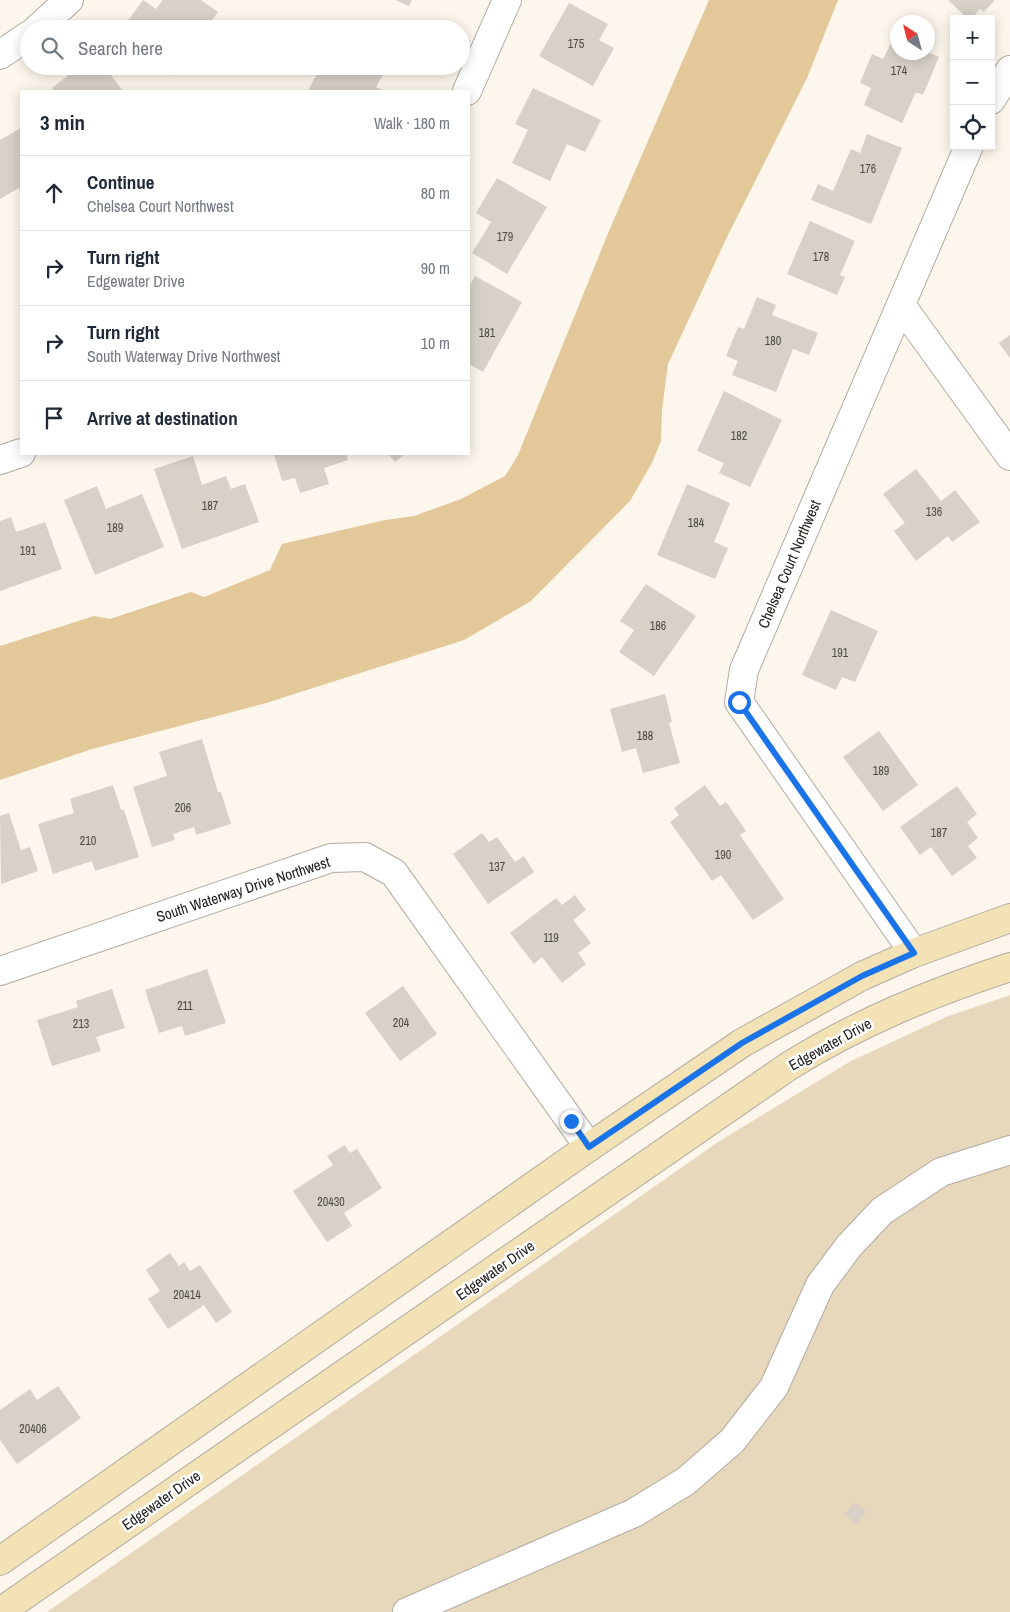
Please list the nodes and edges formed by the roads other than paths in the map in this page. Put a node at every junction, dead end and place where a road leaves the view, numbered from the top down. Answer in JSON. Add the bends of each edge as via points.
{"nodes":[{"id":1,"x":69,"y":0,"type":"edge"},
{"id":2,"x":507,"y":0,"type":"edge"},
{"id":3,"x":47,"y":20,"type":"edge"},
{"id":4,"x":20,"y":41,"type":"edge"},
{"id":5,"x":0,"y":55,"type":"edge"},
{"id":6,"x":1010,"y":70,"type":"edge"},
{"id":7,"x":467,"y":90,"type":"edge"},
{"id":8,"x":995,"y":94,"type":"edge"},
{"id":9,"x":967,"y":150,"type":"edge"},
{"id":10,"x":901,"y":305,"type":"junction"},
{"id":11,"x":20,"y":453,"type":"edge"},
{"id":12,"x":1010,"y":456,"type":"edge"},
{"id":13,"x":0,"y":460,"type":"edge"},
{"id":14,"x":1010,"y":918,"type":"edge"},
{"id":15,"x":914,"y":953,"type":"junction"},
{"id":16,"x":1010,"y":967,"type":"edge"},
{"id":17,"x":0,"y":971,"type":"edge"},
{"id":18,"x":589,"y":1147,"type":"junction"},
{"id":19,"x":1010,"y":1150,"type":"edge"},
{"id":20,"x":0,"y":1561,"type":"edge"},
{"id":21,"x":0,"y":1612,"type":"edge"},
{"id":22,"x":407,"y":1612,"type":"edge"}],
"edges":[{"from":1,"to":3,"type":"street"},
{"from":2,"to":7,"type":"street"},
{"from":4,"to":5,"type":"street"},
{"from":6,"to":8,"type":"street"},
{"from":9,"to":10,"type":"street","name":"Chelsea Court Northwest"},
{"from":10,"to":12,"type":"street"},
{"from":10,"to":15,"type":"street","name":"Chelsea Court Northwest","via":[[744,670],[739,702]]},
{"from":11,"to":13,"type":"street"},
{"from":14,"to":15,"type":"street"},
{"from":15,"to":18,"type":"street","via":[[862,976],[742,1043]]},
{"from":16,"to":21,"type":"street","name":"Edgewater Drive","via":[[884,1014],[834,1038],[790,1066]]},
{"from":17,"to":18,"type":"street","name":"South Waterway Drive Northwest","via":[[332,858],[365,856],[394,873]]},
{"from":18,"to":20,"type":"street"},
{"from":19,"to":22,"type":"street","via":[[942,1172],[882,1211],[849,1246],[820,1285],[774,1387],[732,1441],[686,1482],[634,1513]]}]}
